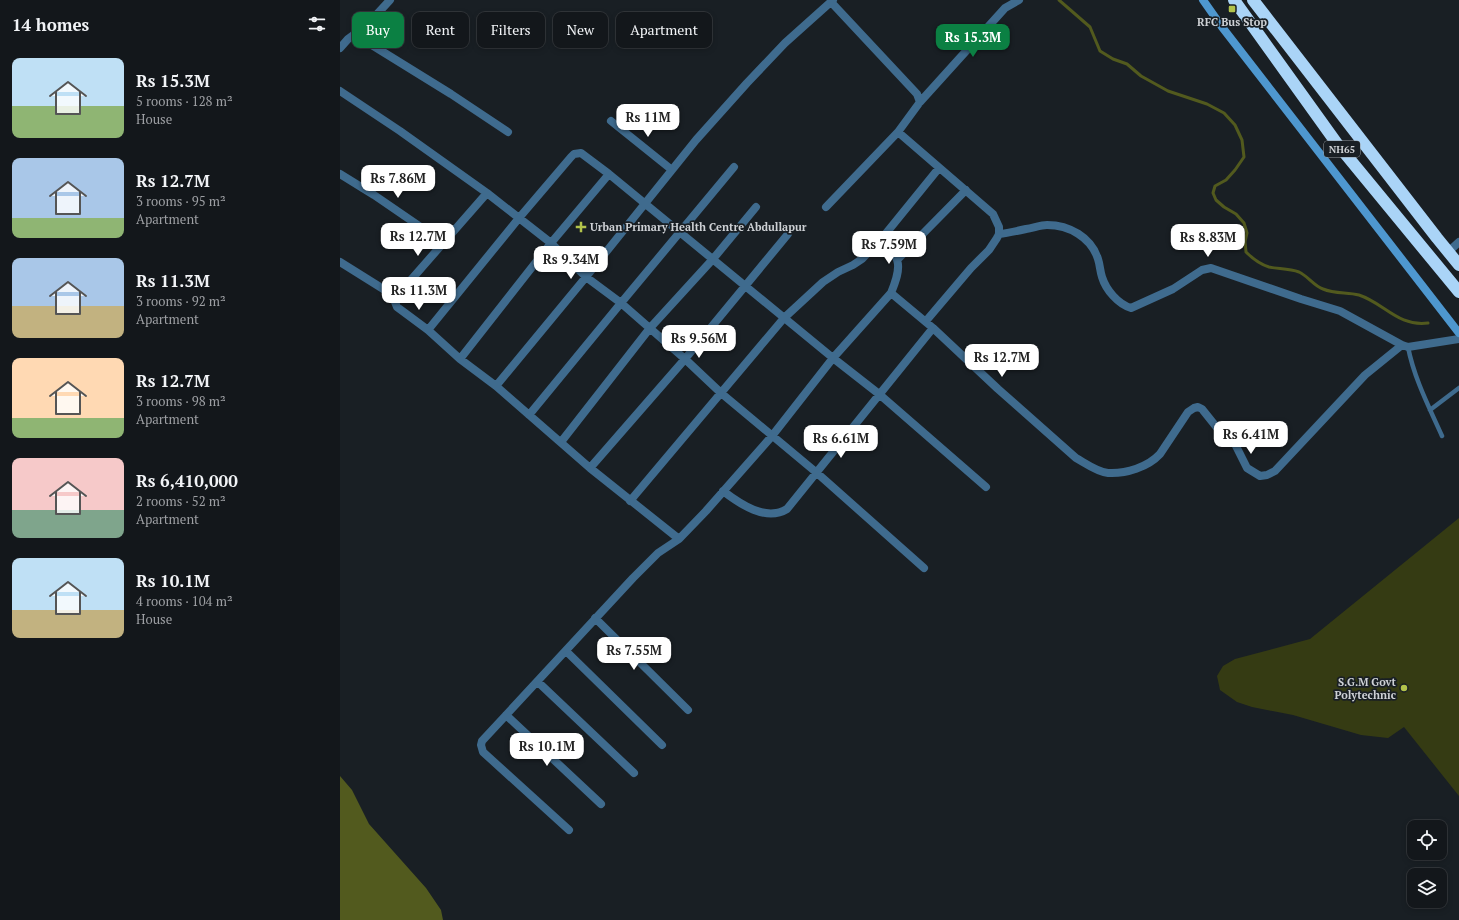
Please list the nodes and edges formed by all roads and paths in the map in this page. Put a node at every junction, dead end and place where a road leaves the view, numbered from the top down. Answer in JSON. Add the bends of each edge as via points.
{"nodes":[{"id":1,"x":390,"y":0,"type":"edge"},
{"id":2,"x":1019,"y":0,"type":"edge"},
{"id":3,"x":1203,"y":0,"type":"edge"},
{"id":4,"x":1234,"y":0,"type":"edge"},
{"id":5,"x":1253,"y":0,"type":"edge"},
{"id":6,"x":832,"y":1,"type":"edge"},
{"id":7,"x":379,"y":12,"type":"edge"},
{"id":8,"x":352,"y":36,"type":"edge"},
{"id":9,"x":340,"y":48,"type":"edge"},
{"id":10,"x":377,"y":48,"type":"edge"},
{"id":11,"x":340,"y":91,"type":"edge"},
{"id":12,"x":920,"y":102,"type":"junction"},
{"id":13,"x":611,"y":121,"type":"dead end"},
{"id":14,"x":508,"y":132,"type":"dead end"},
{"id":15,"x":898,"y":132,"type":"junction"},
{"id":16,"x":734,"y":167,"type":"dead end"},
{"id":17,"x":940,"y":168,"type":"junction"},
{"id":18,"x":672,"y":170,"type":"junction"},
{"id":19,"x":340,"y":174,"type":"edge"},
{"id":20,"x":609,"y":174,"type":"junction"},
{"id":21,"x":966,"y":190,"type":"junction"},
{"id":22,"x":487,"y":193,"type":"junction"},
{"id":23,"x":645,"y":203,"type":"junction"},
{"id":24,"x":756,"y":207,"type":"dead end"},
{"id":25,"x":826,"y":207,"type":"dead end"},
{"id":26,"x":519,"y":218,"type":"junction"},
{"id":27,"x":680,"y":234,"type":"junction"},
{"id":28,"x":788,"y":234,"type":"dead end"},
{"id":29,"x":999,"y":234,"type":"junction"},
{"id":30,"x":883,"y":237,"type":"junction"},
{"id":31,"x":1459,"y":242,"type":"edge"},
{"id":32,"x":444,"y":243,"type":"junction"},
{"id":33,"x":551,"y":243,"type":"junction"},
{"id":34,"x":1448,"y":252,"type":"junction"},
{"id":35,"x":713,"y":259,"type":"junction"},
{"id":36,"x":898,"y":260,"type":"junction"},
{"id":37,"x":340,"y":262,"type":"edge"},
{"id":38,"x":1459,"y":265,"type":"edge"},
{"id":39,"x":586,"y":277,"type":"junction"},
{"id":40,"x":746,"y":287,"type":"junction"},
{"id":41,"x":1459,"y":292,"type":"edge"},
{"id":42,"x":891,"y":293,"type":"junction"},
{"id":43,"x":396,"y":297,"type":"junction"},
{"id":44,"x":620,"y":303,"type":"junction"},
{"id":45,"x":784,"y":318,"type":"junction"},
{"id":46,"x":926,"y":321,"type":"junction"},
{"id":47,"x":650,"y":328,"type":"junction"},
{"id":48,"x":933,"y":328,"type":"junction"},
{"id":49,"x":428,"y":330,"type":"junction"},
{"id":50,"x":1459,"y":333,"type":"edge"},
{"id":51,"x":1459,"y":339,"type":"edge"},
{"id":52,"x":1405,"y":346,"type":"junction"},
{"id":53,"x":832,"y":358,"type":"junction"},
{"id":54,"x":460,"y":359,"type":"junction"},
{"id":55,"x":685,"y":359,"type":"junction"},
{"id":56,"x":496,"y":386,"type":"junction"},
{"id":57,"x":1459,"y":388,"type":"edge"},
{"id":58,"x":721,"y":393,"type":"junction"},
{"id":59,"x":879,"y":394,"type":"junction"},
{"id":60,"x":1430,"y":410,"type":"junction"},
{"id":61,"x":529,"y":415,"type":"junction"},
{"id":62,"x":772,"y":436,"type":"junction"},
{"id":63,"x":1442,"y":436,"type":"dead end"},
{"id":64,"x":560,"y":442,"type":"junction"},
{"id":65,"x":590,"y":468,"type":"junction"},
{"id":66,"x":817,"y":473,"type":"junction"},
{"id":67,"x":986,"y":487,"type":"dead end"},
{"id":68,"x":723,"y":491,"type":"junction"},
{"id":69,"x":630,"y":501,"type":"junction"},
{"id":70,"x":679,"y":539,"type":"junction"},
{"id":71,"x":924,"y":568,"type":"dead end"},
{"id":72,"x":595,"y":618,"type":"junction"},
{"id":73,"x":566,"y":650,"type":"junction"},
{"id":74,"x":538,"y":682,"type":"junction"},
{"id":75,"x":688,"y":710,"type":"dead end"},
{"id":76,"x":506,"y":715,"type":"junction"},
{"id":77,"x":662,"y":745,"type":"dead end"},
{"id":78,"x":634,"y":773,"type":"dead end"},
{"id":79,"x":601,"y":804,"type":"dead end"},
{"id":80,"x":569,"y":830,"type":"dead end"}],
"edges":[{"from":1,"to":7,"type":"street"},
{"from":2,"to":12,"type":"street","via":[[1004,8]]},
{"from":3,"to":50,"type":"street"},
{"from":4,"to":41,"type":"highway","number":"NH65","via":[[1338,145]]},
{"from":5,"to":34,"type":"highway","number":"NH65"},
{"from":6,"to":12,"type":"street","via":[[917,94]]},
{"from":6,"to":18,"type":"street","via":[[785,43],[747,82]]},
{"from":8,"to":9,"type":"street"},
{"from":10,"to":14,"type":"street"},
{"from":11,"to":22,"type":"street"},
{"from":12,"to":15,"type":"street"},
{"from":13,"to":18,"type":"street"},
{"from":15,"to":17,"type":"street"},
{"from":15,"to":25,"type":"street"},
{"from":16,"to":27,"type":"street"},
{"from":17,"to":21,"type":"street"},
{"from":17,"to":30,"type":"street"},
{"from":18,"to":23,"type":"street"},
{"from":19,"to":32,"type":"street"},
{"from":20,"to":23,"type":"street"},
{"from":20,"to":26,"type":"street","via":[[586,155],[574,154]]},
{"from":20,"to":33,"type":"street"},
{"from":21,"to":29,"type":"street","via":[[993,214],[999,227]]},
{"from":21,"to":36,"type":"street"},
{"from":22,"to":26,"type":"street"},
{"from":22,"to":32,"type":"street"},
{"from":23,"to":27,"type":"street"},
{"from":23,"to":39,"type":"street"},
{"from":24,"to":35,"type":"street"},
{"from":26,"to":33,"type":"street"},
{"from":26,"to":49,"type":"street"},
{"from":27,"to":35,"type":"street"},
{"from":27,"to":44,"type":"street"},
{"from":28,"to":40,"type":"street"},
{"from":29,"to":46,"type":"street","via":[[989,250]]},
{"from":29,"to":52,"type":"street","via":[[1046,225],[1058,226],[1083,236],[1098,258],[1105,284],[1118,301],[1131,308],[1173,289],[1202,270],[1211,268],[1340,310]]},
{"from":30,"to":36,"type":"street"},
{"from":30,"to":45,"type":"street","via":[[862,259],[823,282]]},
{"from":31,"to":34,"type":"street"},
{"from":32,"to":43,"type":"street"},
{"from":33,"to":39,"type":"street"},
{"from":33,"to":54,"type":"street"},
{"from":34,"to":38,"type":"highway","number":"NH65"},
{"from":35,"to":40,"type":"street"},
{"from":35,"to":47,"type":"street"},
{"from":36,"to":42,"type":"street","via":[[899,270]]},
{"from":37,"to":43,"type":"street"},
{"from":39,"to":44,"type":"street"},
{"from":39,"to":56,"type":"street"},
{"from":40,"to":45,"type":"street"},
{"from":40,"to":55,"type":"street"},
{"from":42,"to":46,"type":"street"},
{"from":42,"to":53,"type":"street"},
{"from":43,"to":49,"type":"street","via":[[397,307]]},
{"from":44,"to":47,"type":"street"},
{"from":44,"to":61,"type":"street"},
{"from":45,"to":53,"type":"street"},
{"from":45,"to":58,"type":"street"},
{"from":46,"to":48,"type":"street"},
{"from":47,"to":55,"type":"street"},
{"from":47,"to":64,"type":"street"},
{"from":48,"to":52,"type":"street","via":[[1076,458],[1107,473],[1130,470],[1155,460],[1188,412],[1198,407],[1232,441],[1247,468],[1260,476],[1267,475],[1275,470],[1365,375]]},
{"from":48,"to":59,"type":"street"},
{"from":49,"to":54,"type":"street"},
{"from":51,"to":52,"type":"street"},
{"from":52,"to":60,"type":"lane"},
{"from":53,"to":59,"type":"street"},
{"from":53,"to":62,"type":"street"},
{"from":54,"to":56,"type":"street"},
{"from":55,"to":58,"type":"street"},
{"from":55,"to":65,"type":"street"},
{"from":56,"to":61,"type":"street"},
{"from":57,"to":60,"type":"lane"},
{"from":58,"to":62,"type":"street"},
{"from":58,"to":69,"type":"street"},
{"from":59,"to":66,"type":"street"},
{"from":59,"to":67,"type":"street"},
{"from":60,"to":63,"type":"lane"},
{"from":61,"to":64,"type":"street"},
{"from":62,"to":66,"type":"street"},
{"from":62,"to":68,"type":"street"},
{"from":64,"to":65,"type":"street"},
{"from":65,"to":69,"type":"street"},
{"from":66,"to":68,"type":"street","via":[[781,513],[764,513],[749,508]]},
{"from":66,"to":71,"type":"street"},
{"from":68,"to":70,"type":"street"},
{"from":69,"to":70,"type":"street"},
{"from":70,"to":72,"type":"street","via":[[658,553]]},
{"from":72,"to":73,"type":"street"},
{"from":72,"to":75,"type":"street"},
{"from":73,"to":74,"type":"street"},
{"from":73,"to":77,"type":"street"},
{"from":74,"to":76,"type":"street"},
{"from":74,"to":78,"type":"street"},
{"from":76,"to":79,"type":"street"},
{"from":76,"to":80,"type":"street","via":[[482,741],[482,749]]}]}
